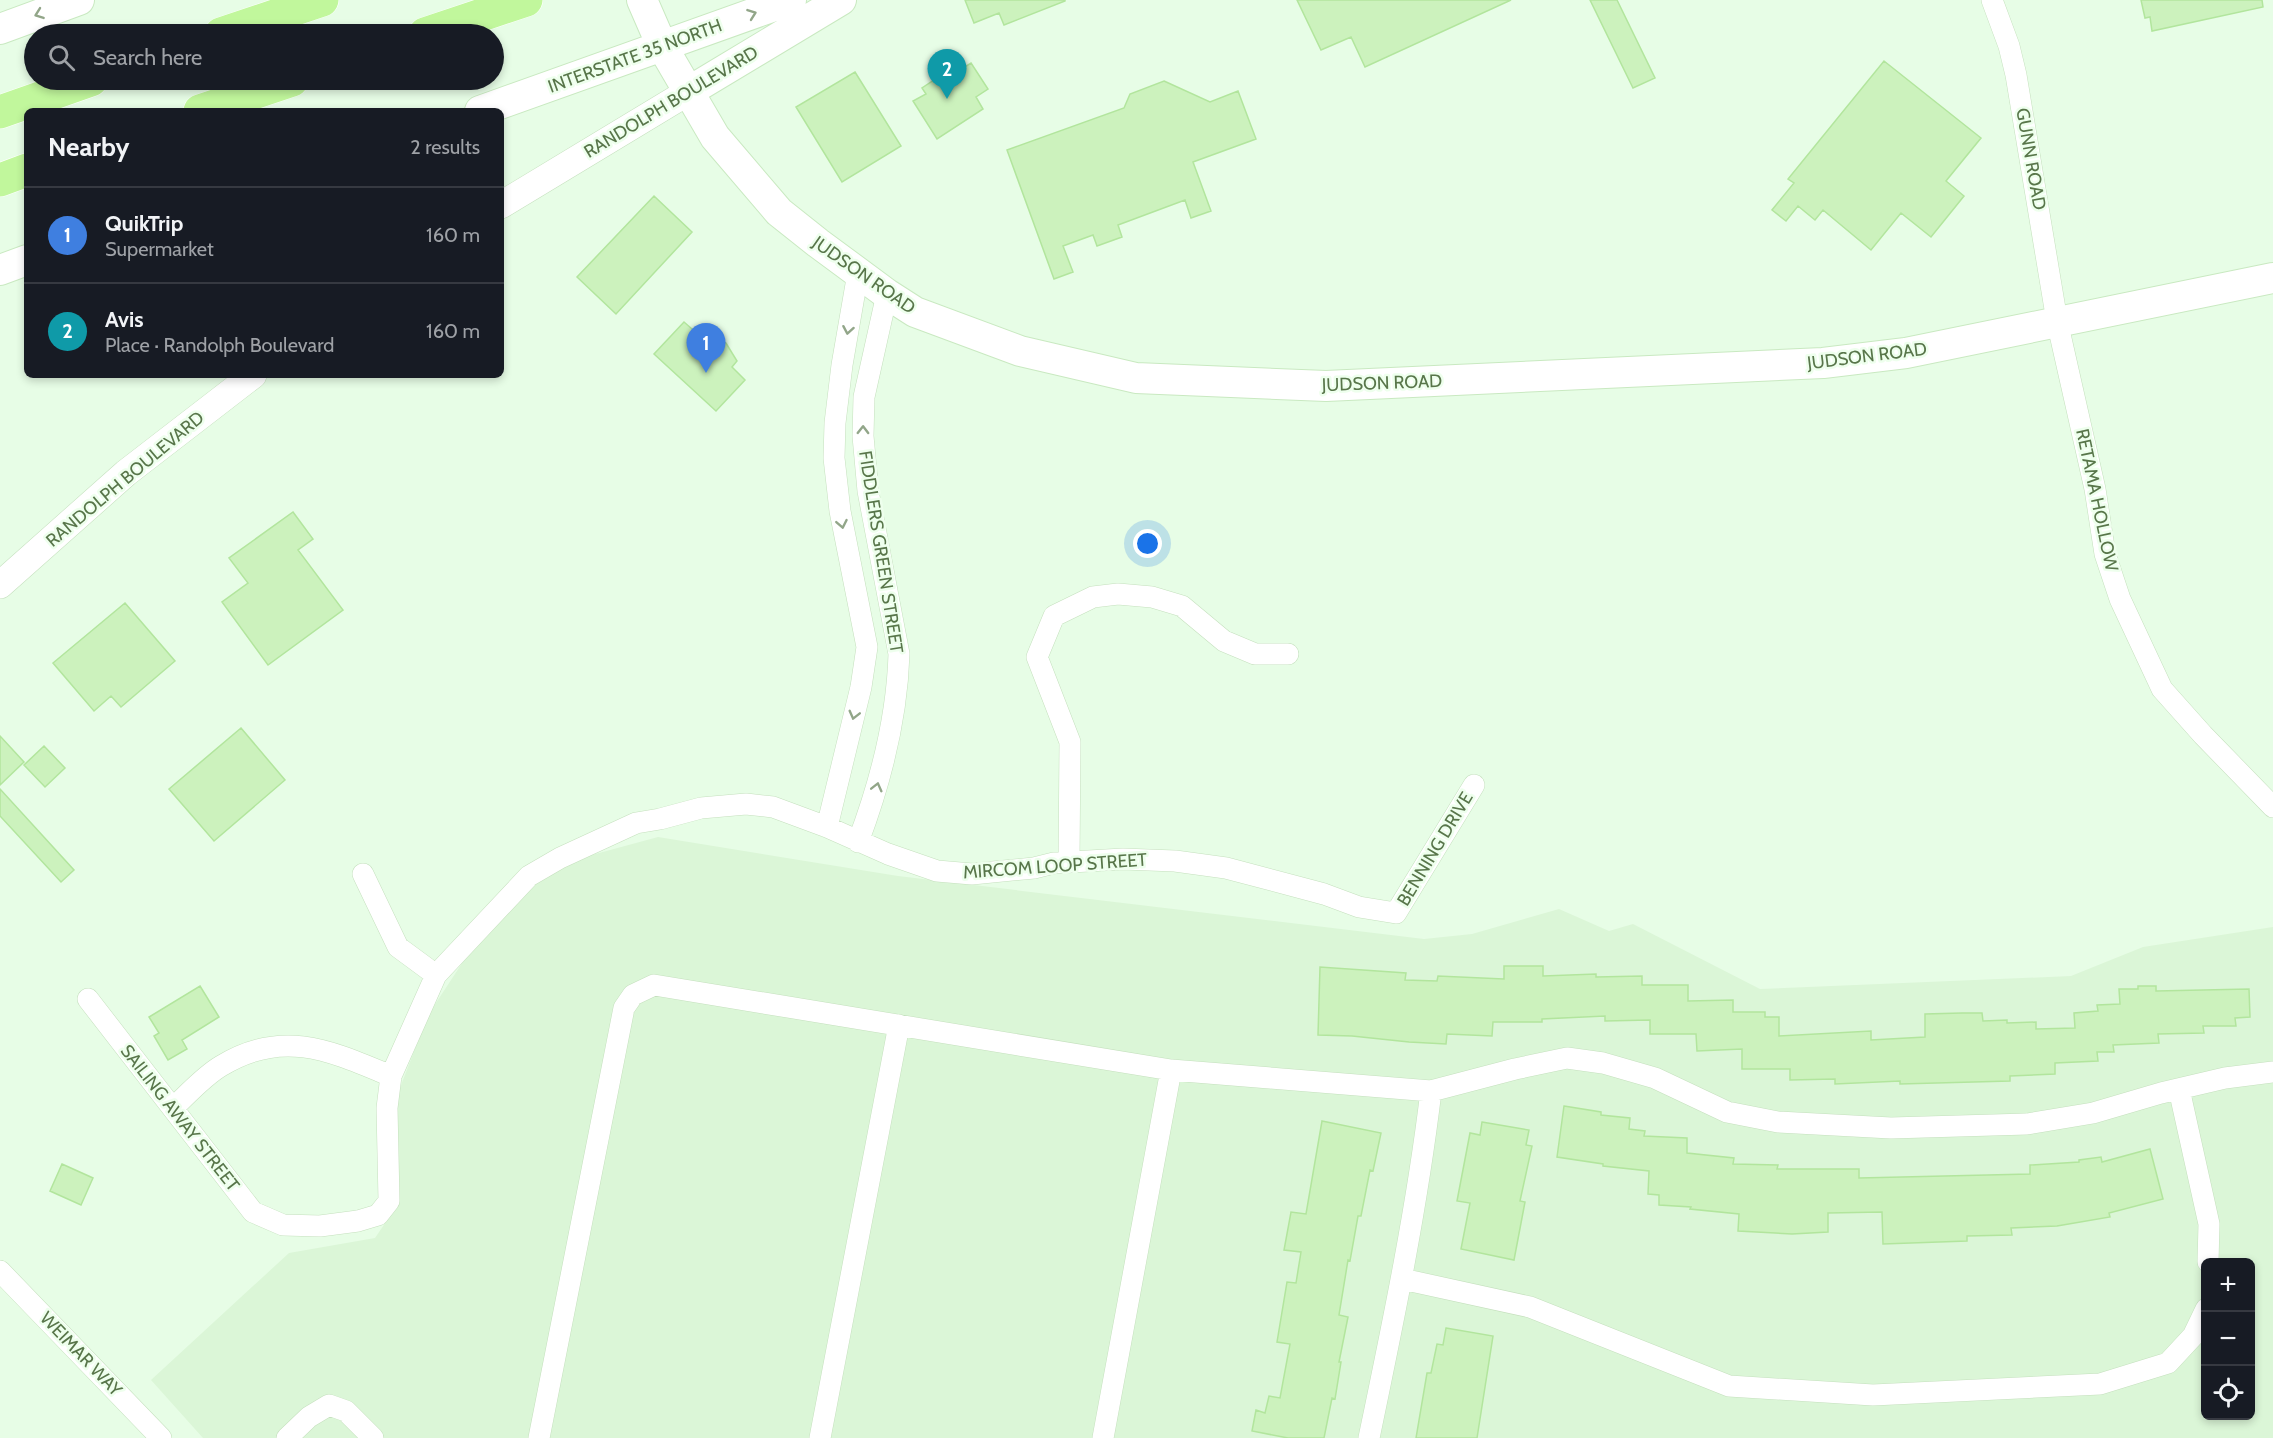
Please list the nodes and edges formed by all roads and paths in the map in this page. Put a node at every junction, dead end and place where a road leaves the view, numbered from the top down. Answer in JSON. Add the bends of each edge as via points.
{"nodes":[{"id":1,"x":79,"y":0,"type":"edge"},
{"id":2,"x":322,"y":0,"type":"edge"},
{"id":3,"x":526,"y":0,"type":"edge"},
{"id":4,"x":791,"y":0,"type":"edge"},
{"id":5,"x":841,"y":0,"type":"edge"},
{"id":6,"x":1992,"y":0,"type":"edge"},
{"id":7,"x":643,"y":3,"type":"edge"},
{"id":8,"x":251,"y":24,"type":"edge"},
{"id":9,"x":455,"y":24,"type":"edge"},
{"id":10,"x":0,"y":29,"type":"edge"},
{"id":11,"x":662,"y":46,"type":"junction"},
{"id":12,"x":63,"y":90,"type":"edge"},
{"id":13,"x":262,"y":90,"type":"edge"},
{"id":14,"x":688,"y":92,"type":"junction"},
{"id":15,"x":209,"y":108,"type":"edge"},
{"id":16,"x":488,"y":108,"type":"edge"},
{"id":17,"x":0,"y":112,"type":"edge"},
{"id":18,"x":24,"y":171,"type":"edge"},
{"id":19,"x":0,"y":180,"type":"edge"},
{"id":20,"x":504,"y":203,"type":"edge"},
{"id":21,"x":24,"y":261,"type":"edge"},
{"id":22,"x":0,"y":270,"type":"edge"},
{"id":23,"x":858,"y":273,"type":"junction"},
{"id":24,"x":2273,"y":278,"type":"edge"},
{"id":25,"x":887,"y":294,"type":"junction"},
{"id":26,"x":2057,"y":321,"type":"junction"},
{"id":27,"x":249,"y":378,"type":"edge"},
{"id":28,"x":0,"y":585,"type":"edge"},
{"id":29,"x":1288,"y":654,"type":"dead end"},
{"id":30,"x":1474,"y":786,"type":"dead end"},
{"id":31,"x":2273,"y":807,"type":"edge"},
{"id":32,"x":827,"y":827,"type":"junction"},
{"id":33,"x":858,"y":842,"type":"junction"},
{"id":34,"x":1069,"y":862,"type":"junction"},
{"id":35,"x":363,"y":874,"type":"dead end"},
{"id":36,"x":1396,"y":913,"type":"joint"},
{"id":37,"x":436,"y":975,"type":"junction"},
{"id":38,"x":88,"y":999,"type":"dead end"},
{"id":39,"x":899,"y":1025,"type":"junction"},
{"id":40,"x":1171,"y":1070,"type":"junction"},
{"id":41,"x":2273,"y":1072,"type":"edge"},
{"id":42,"x":391,"y":1076,"type":"junction"},
{"id":43,"x":2179,"y":1089,"type":"junction"},
{"id":44,"x":1431,"y":1091,"type":"junction"},
{"id":45,"x":173,"y":1108,"type":"junction"},
{"id":46,"x":283,"y":1225,"type":"joint"},
{"id":47,"x":2208,"y":1258,"type":"edge"},
{"id":48,"x":0,"y":1271,"type":"edge"},
{"id":49,"x":1402,"y":1279,"type":"junction"},
{"id":50,"x":2204,"y":1312,"type":"edge"},
{"id":51,"x":161,"y":1438,"type":"edge"},
{"id":52,"x":287,"y":1438,"type":"edge"},
{"id":53,"x":373,"y":1438,"type":"edge"},
{"id":54,"x":539,"y":1438,"type":"edge"},
{"id":55,"x":820,"y":1438,"type":"edge"},
{"id":56,"x":1103,"y":1438,"type":"edge"},
{"id":57,"x":1369,"y":1438,"type":"edge"}],
"edges":[{"from":1,"to":10,"type":"main road","one_way":true},
{"from":2,"to":8,"type":"highway"},
{"from":3,"to":9,"type":"highway"},
{"from":11,"to":4,"type":"main road","name":"INTERSTATE 35 NORTH","one_way":true},
{"from":5,"to":14,"type":"main road","name":"RANDOLPH BOULEVARD"},
{"from":6,"to":26,"type":"street","name":"GUNN ROAD","via":[[2016,75]]},
{"from":7,"to":11,"type":"main road","name":"JUDSON ROAD"},
{"from":11,"to":14,"type":"main road","name":"JUDSON ROAD"},
{"from":11,"to":16,"type":"main road","name":"INTERSTATE 35 NORTH"},
{"from":12,"to":17,"type":"highway"},
{"from":13,"to":15,"type":"highway"},
{"from":14,"to":20,"type":"street","name":"RANDOLPH BOULEVARD"},
{"from":14,"to":23,"type":"main road","name":"JUDSON ROAD","via":[[715,136],[779,212]]},
{"from":18,"to":19,"type":"highway"},
{"from":21,"to":22,"type":"main road"},
{"from":23,"to":25,"type":"main road","name":"JUDSON ROAD"},
{"from":23,"to":32,"type":"street","name":"FIDDLERS GREEN STREET","one_way":true,"via":[[834,423],[834,458],[840,511],[867,647]]},
{"from":24,"to":26,"type":"main road","name":"JUDSON ROAD"},
{"from":25,"to":26,"type":"main road","name":"JUDSON ROAD","via":[[915,312],[1020,351],[1136,378],[1326,386],[1823,363],[1906,353]]},
{"from":33,"to":25,"type":"street","name":"FIDDLERS GREEN STREET","one_way":true,"via":[[894,721],[898,680],[899,654],[868,491],[863,436],[864,397]]},
{"from":26,"to":31,"type":"street","name":"RETAMA HOLLOW","via":[[2095,489],[2105,554],[2120,599],[2162,689]]},
{"from":27,"to":28,"type":"street","name":"RANDOLPH BOULEVARD","via":[[126,473]]},
{"from":29,"to":34,"type":"street","via":[[1255,654],[1224,641],[1182,606],[1152,597],[1093,597],[1054,616],[1037,657],[1070,742]]},
{"from":30,"to":36,"type":"street","name":"BENNING DRIVE"},
{"from":32,"to":33,"type":"street","name":"MIRCOM LOOP STREET"},
{"from":32,"to":37,"type":"street","name":"MIRCOM LOOP STREET","via":[[773,807],[746,804],[701,808],[636,823],[529,876]]},
{"from":33,"to":34,"type":"street","name":"MIRCOM LOOP STREET","via":[[937,871],[981,873]]},
{"from":34,"to":36,"type":"street","name":"MIRCOM LOOP STREET","via":[[1175,861],[1226,868],[1359,907]]},
{"from":35,"to":37,"type":"street","via":[[398,947]]},
{"from":37,"to":42,"type":"street","name":"MIRCOM LOOP STREET"},
{"from":38,"to":45,"type":"street","name":"SAILING AWAY STREET"},
{"from":39,"to":40,"type":"street"},
{"from":39,"to":54,"type":"street","via":[[654,985],[633,995],[624,1008]]},
{"from":39,"to":55,"type":"street"},
{"from":40,"to":44,"type":"street"},
{"from":40,"to":56,"type":"street"},
{"from":41,"to":43,"type":"street"},
{"from":42,"to":45,"type":"street","via":[[313,1048],[282,1045],[254,1049],[220,1066]]},
{"from":42,"to":46,"type":"street","name":"MIRCOM LOOP STREET","via":[[387,1128],[389,1201],[378,1215],[357,1221]]},
{"from":43,"to":44,"type":"street","via":[[2093,1113],[2027,1124],[1891,1128],[1778,1122],[1727,1112],[1655,1078],[1603,1063],[1567,1059]]},
{"from":43,"to":47,"type":"street","via":[[2209,1224]]},
{"from":44,"to":49,"type":"street"},
{"from":45,"to":46,"type":"street","name":"SAILING AWAY STREET","via":[[253,1212]]},
{"from":48,"to":51,"type":"street","name":"WEIMAR WAY"},
{"from":49,"to":50,"type":"street","via":[[1530,1307],[1730,1386],[1873,1395],[2100,1384],[2169,1363],[2193,1336]]},
{"from":49,"to":57,"type":"street"},
{"from":52,"to":53,"type":"street","via":[[328,1405],[346,1411]]}]}
